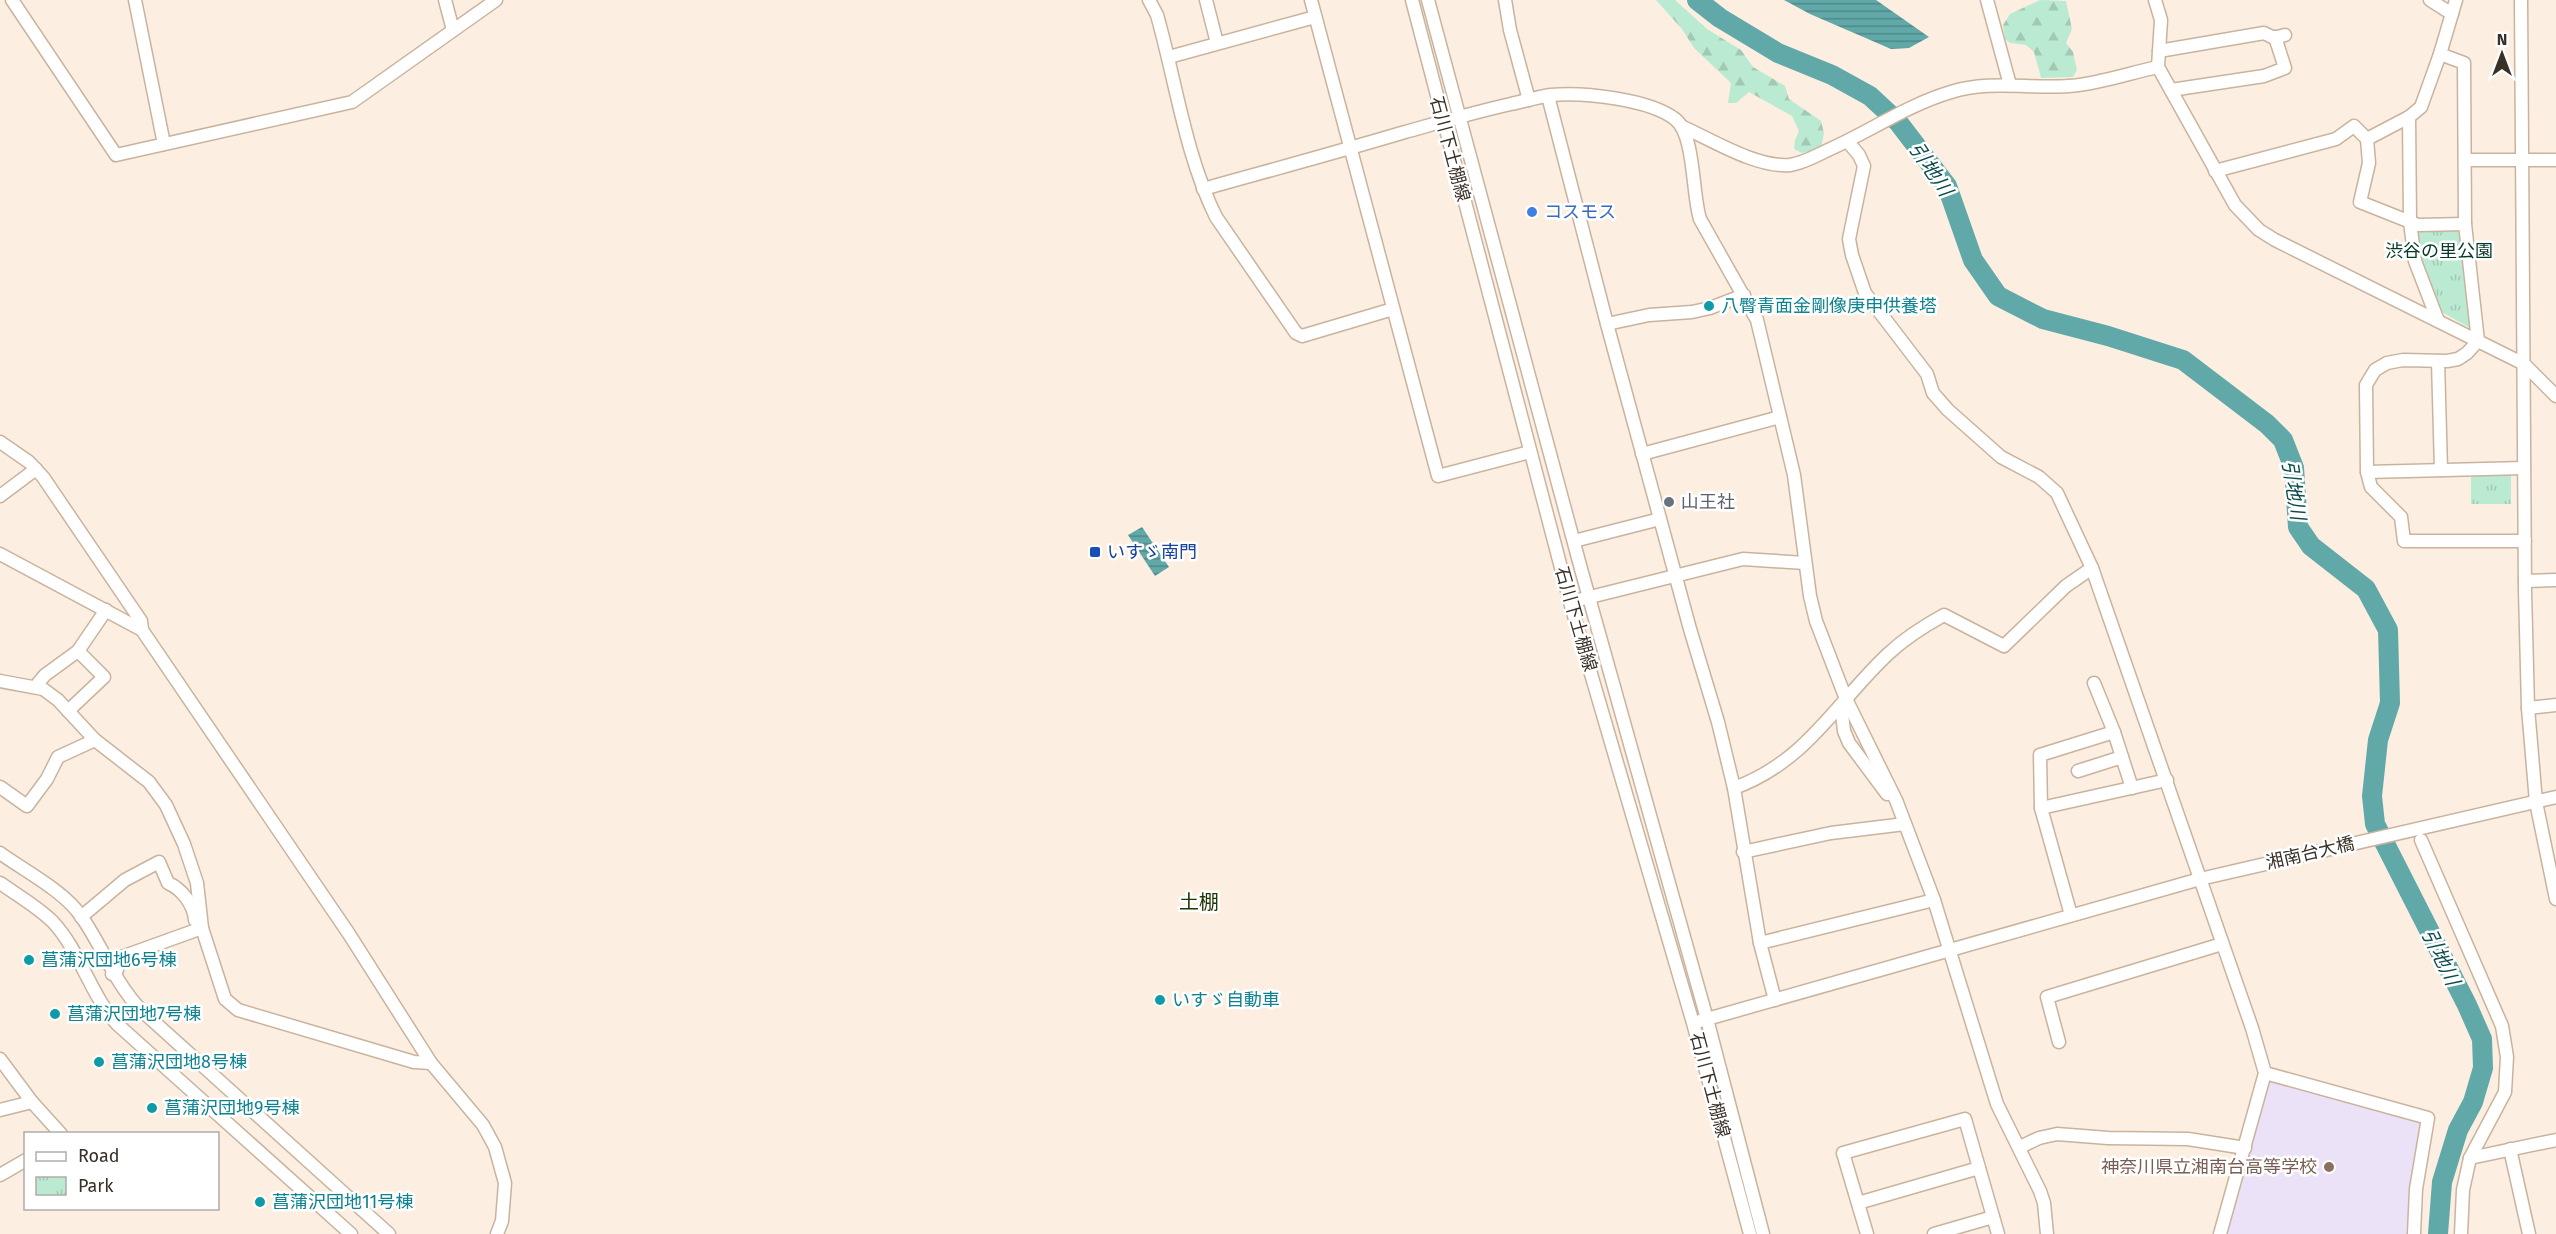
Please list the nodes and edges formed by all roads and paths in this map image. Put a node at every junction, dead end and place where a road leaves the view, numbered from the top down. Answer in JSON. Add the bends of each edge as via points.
{"nodes":[{"id":1,"x":12,"y":0,"type":"edge"},
{"id":2,"x":135,"y":0,"type":"edge"},
{"id":3,"x":445,"y":0,"type":"edge"},
{"id":4,"x":496,"y":0,"type":"edge"},
{"id":5,"x":1149,"y":0,"type":"edge"},
{"id":6,"x":1206,"y":0,"type":"edge"},
{"id":7,"x":1311,"y":0,"type":"edge"},
{"id":8,"x":1412,"y":0,"type":"edge"},
{"id":9,"x":1428,"y":0,"type":"edge"},
{"id":10,"x":1505,"y":0,"type":"edge"},
{"id":11,"x":1987,"y":0,"type":"edge"},
{"id":12,"x":2155,"y":0,"type":"edge"},
{"id":13,"x":2430,"y":0,"type":"edge"},
{"id":14,"x":2456,"y":0,"type":"edge"},
{"id":15,"x":2522,"y":0,"type":"edge"},
{"id":16,"x":2452,"y":14,"type":"junction"},
{"id":17,"x":1315,"y":17,"type":"junction"},
{"id":18,"x":453,"y":30,"type":"junction"},
{"id":19,"x":1217,"y":43,"type":"junction"},
{"id":20,"x":2159,"y":51,"type":"junction"},
{"id":21,"x":2440,"y":54,"type":"junction"},
{"id":22,"x":1169,"y":57,"type":"junction"},
{"id":23,"x":2158,"y":67,"type":"junction"},
{"id":24,"x":2010,"y":85,"type":"junction"},
{"id":25,"x":2171,"y":90,"type":"junction"},
{"id":26,"x":1548,"y":96,"type":"junction"},
{"id":27,"x":1529,"y":100,"type":"junction"},
{"id":28,"x":1460,"y":116,"type":"junction"},
{"id":29,"x":2409,"y":117,"type":"junction"},
{"id":30,"x":1443,"y":121,"type":"junction"},
{"id":31,"x":1683,"y":128,"type":"junction"},
{"id":32,"x":2367,"y":140,"type":"junction"},
{"id":33,"x":1848,"y":142,"type":"junction"},
{"id":34,"x":164,"y":144,"type":"junction"},
{"id":35,"x":1349,"y":148,"type":"junction"},
{"id":36,"x":2465,"y":160,"type":"junction"},
{"id":37,"x":2523,"y":160,"type":"junction"},
{"id":38,"x":2556,"y":160,"type":"edge"},
{"id":39,"x":2216,"y":171,"type":"junction"},
{"id":40,"x":1203,"y":189,"type":"junction"},
{"id":41,"x":2410,"y":222,"type":"junction"},
{"id":42,"x":2465,"y":224,"type":"junction"},
{"id":43,"x":1744,"y":295,"type":"junction"},
{"id":44,"x":1393,"y":309,"type":"junction"},
{"id":45,"x":2438,"y":321,"type":"junction"},
{"id":46,"x":1607,"y":324,"type":"junction"},
{"id":47,"x":2478,"y":340,"type":"junction"},
{"id":48,"x":2438,"y":361,"type":"junction"},
{"id":49,"x":2524,"y":364,"type":"junction"},
{"id":50,"x":2556,"y":396,"type":"edge"},
{"id":51,"x":1780,"y":417,"type":"junction"},
{"id":52,"x":0,"y":442,"type":"edge"},
{"id":53,"x":1530,"y":452,"type":"junction"},
{"id":54,"x":1642,"y":454,"type":"junction"},
{"id":55,"x":2524,"y":468,"type":"junction"},
{"id":56,"x":36,"y":469,"type":"junction"},
{"id":57,"x":2441,"y":470,"type":"junction"},
{"id":58,"x":2367,"y":472,"type":"junction"},
{"id":59,"x":0,"y":496,"type":"edge"},
{"id":60,"x":1660,"y":519,"type":"junction"},
{"id":61,"x":1574,"y":541,"type":"junction"},
{"id":62,"x":2525,"y":541,"type":"junction"},
{"id":63,"x":0,"y":554,"type":"edge"},
{"id":64,"x":1805,"y":563,"type":"junction"},
{"id":65,"x":2092,"y":568,"type":"junction"},
{"id":66,"x":1675,"y":574,"type":"junction"},
{"id":67,"x":2525,"y":580,"type":"junction"},
{"id":68,"x":2556,"y":580,"type":"edge"},
{"id":69,"x":1589,"y":598,"type":"junction"},
{"id":70,"x":1570,"y":602,"type":"junction"},
{"id":71,"x":106,"y":610,"type":"junction"},
{"id":72,"x":142,"y":630,"type":"junction"},
{"id":73,"x":78,"y":651,"type":"junction"},
{"id":74,"x":0,"y":681,"type":"edge"},
{"id":75,"x":2094,"y":683,"type":"dead end"},
{"id":76,"x":35,"y":687,"type":"junction"},
{"id":77,"x":1844,"y":702,"type":"junction"},
{"id":78,"x":2556,"y":705,"type":"edge"},
{"id":79,"x":2528,"y":708,"type":"junction"},
{"id":80,"x":68,"y":711,"type":"junction"},
{"id":81,"x":2114,"y":732,"type":"junction"},
{"id":82,"x":95,"y":740,"type":"junction"},
{"id":83,"x":2122,"y":757,"type":"junction"},
{"id":84,"x":2078,"y":771,"type":"dead end"},
{"id":85,"x":2167,"y":780,"type":"junction"},
{"id":86,"x":0,"y":787,"type":"edge"},
{"id":87,"x":1734,"y":788,"type":"junction"},
{"id":88,"x":2132,"y":788,"type":"junction"},
{"id":89,"x":2556,"y":797,"type":"edge"},
{"id":90,"x":2536,"y":802,"type":"junction"},
{"id":91,"x":2041,"y":808,"type":"junction"},
{"id":92,"x":1903,"y":818,"type":"junction"},
{"id":93,"x":2421,"y":833,"type":"junction"},
{"id":94,"x":1743,"y":852,"type":"junction"},
{"id":95,"x":0,"y":853,"type":"edge"},
{"id":96,"x":2200,"y":879,"type":"junction"},
{"id":97,"x":0,"y":883,"type":"edge"},
{"id":98,"x":2556,"y":899,"type":"edge"},
{"id":99,"x":1934,"y":900,"type":"junction"},
{"id":100,"x":2071,"y":915,"type":"junction"},
{"id":101,"x":81,"y":917,"type":"junction"},
{"id":102,"x":199,"y":929,"type":"junction"},
{"id":103,"x":1761,"y":943,"type":"junction"},
{"id":104,"x":2222,"y":944,"type":"junction"},
{"id":105,"x":1950,"y":951,"type":"junction"},
{"id":106,"x":112,"y":974,"type":"junction"},
{"id":107,"x":1775,"y":1000,"type":"junction"},
{"id":108,"x":1707,"y":1019,"type":"junction"},
{"id":109,"x":1693,"y":1023,"type":"junction"},
{"id":110,"x":2059,"y":1042,"type":"dead end"},
{"id":111,"x":0,"y":1059,"type":"edge"},
{"id":112,"x":431,"y":1062,"type":"junction"},
{"id":113,"x":2265,"y":1073,"type":"junction"},
{"id":114,"x":32,"y":1102,"type":"junction"},
{"id":115,"x":0,"y":1110,"type":"edge"},
{"id":116,"x":59,"y":1132,"type":"edge"},
{"id":117,"x":2556,"y":1140,"type":"edge"},
{"id":118,"x":2020,"y":1147,"type":"junction"},
{"id":119,"x":2245,"y":1148,"type":"junction"},
{"id":120,"x":2510,"y":1149,"type":"junction"},
{"id":121,"x":2470,"y":1158,"type":"junction"},
{"id":122,"x":24,"y":1161,"type":"edge"},
{"id":123,"x":1979,"y":1168,"type":"junction"},
{"id":124,"x":0,"y":1175,"type":"edge"},
{"id":125,"x":1858,"y":1203,"type":"junction"},
{"id":126,"x":1993,"y":1217,"type":"junction"},
{"id":127,"x":351,"y":1234,"type":"edge"},
{"id":128,"x":389,"y":1234,"type":"edge"},
{"id":129,"x":497,"y":1234,"type":"edge"},
{"id":130,"x":1750,"y":1234,"type":"edge"},
{"id":131,"x":1763,"y":1234,"type":"edge"},
{"id":132,"x":1866,"y":1234,"type":"edge"},
{"id":133,"x":1934,"y":1234,"type":"edge"},
{"id":134,"x":1998,"y":1234,"type":"edge"},
{"id":135,"x":2047,"y":1234,"type":"edge"},
{"id":136,"x":2220,"y":1234,"type":"edge"},
{"id":137,"x":2414,"y":1234,"type":"edge"},
{"id":138,"x":2461,"y":1234,"type":"edge"},
{"id":139,"x":2529,"y":1234,"type":"edge"}],
"edges":[{"from":1,"to":34,"type":"street","via":[[116,155]]},
{"from":2,"to":34,"type":"street"},
{"from":3,"to":18,"type":"street"},
{"from":4,"to":18,"type":"street"},
{"from":5,"to":22,"type":"street"},
{"from":6,"to":19,"type":"street"},
{"from":7,"to":17,"type":"street"},
{"from":8,"to":30,"type":"street","name":"石川下土棚線"},
{"from":9,"to":28,"type":"street","name":"石川下土棚線"},
{"from":10,"to":27,"type":"street","via":[[1509,30]]},
{"from":11,"to":24,"type":"street"},
{"from":12,"to":20,"type":"street","via":[[2161,20]]},
{"from":13,"to":16,"type":"street"},
{"from":14,"to":16,"type":"street"},
{"from":15,"to":37,"type":"street"},
{"from":16,"to":21,"type":"street"},
{"from":17,"to":19,"type":"street"},
{"from":17,"to":35,"type":"street"},
{"from":18,"to":34,"type":"street","via":[[352,102]]},
{"from":19,"to":22,"type":"street"},
{"from":20,"to":23,"type":"street"},
{"from":20,"to":25,"type":"street","via":[[2264,33],[2280,36],[2285,68],[2264,76]]},
{"from":21,"to":29,"type":"street","via":[[2421,107]]},
{"from":21,"to":36,"type":"street","via":[[2464,63]]},
{"from":22,"to":40,"type":"street"},
{"from":23,"to":24,"type":"street","via":[[2073,86]]},
{"from":23,"to":25,"type":"street"},
{"from":24,"to":33,"type":"street","via":[[1954,91],[1905,110]]},
{"from":25,"to":39,"type":"street"},
{"from":26,"to":27,"type":"street"},
{"from":26,"to":31,"type":"street","via":[[1578,94],[1621,100],[1675,118]]},
{"from":26,"to":46,"type":"street"},
{"from":27,"to":28,"type":"street"},
{"from":28,"to":30,"type":"street"},
{"from":28,"to":61,"type":"street","name":"石川下土棚線"},
{"from":29,"to":32,"type":"street"},
{"from":29,"to":41,"type":"street"},
{"from":30,"to":35,"type":"street"},
{"from":30,"to":53,"type":"street","name":"石川下土棚線"},
{"from":31,"to":33,"type":"street","via":[[1775,164],[1790,165]]},
{"from":31,"to":43,"type":"street","via":[[1700,219]]},
{"from":32,"to":39,"type":"street","via":[[2354,126],[2336,139]]},
{"from":32,"to":41,"type":"street","via":[[2369,163],[2360,202]]},
{"from":33,"to":65,"type":"street","via":[[1864,166],[1849,239],[1868,298],[1927,374],[1933,393],[1948,410],[2001,457],[2039,477],[2057,493]]},
{"from":35,"to":40,"type":"street"},
{"from":35,"to":44,"type":"street"},
{"from":36,"to":37,"type":"street"},
{"from":36,"to":42,"type":"street"},
{"from":37,"to":38,"type":"street"},
{"from":37,"to":49,"type":"street"},
{"from":39,"to":45,"type":"street","via":[[2235,205],[2259,230]]},
{"from":40,"to":44,"type":"street","via":[[1216,217],[1296,333],[1302,336]]},
{"from":41,"to":42,"type":"street"},
{"from":41,"to":45,"type":"street","via":[[2415,261]]},
{"from":42,"to":47,"type":"street"},
{"from":43,"to":46,"type":"street","via":[[1692,312],[1649,315]]},
{"from":43,"to":51,"type":"street","via":[[1757,320]]},
{"from":44,"to":53,"type":"street","via":[[1438,476]]},
{"from":45,"to":47,"type":"street"},
{"from":46,"to":54,"type":"street"},
{"from":47,"to":48,"type":"street","via":[[2458,359]]},
{"from":47,"to":49,"type":"street"},
{"from":48,"to":57,"type":"street"},
{"from":48,"to":58,"type":"street","via":[[2403,360],[2375,370],[2366,385]]},
{"from":49,"to":50,"type":"street"},
{"from":49,"to":55,"type":"street"},
{"from":51,"to":54,"type":"street"},
{"from":51,"to":64,"type":"street","via":[[1794,475]]},
{"from":52,"to":56,"type":"street"},
{"from":53,"to":70,"type":"street","name":"石川下土棚線"},
{"from":54,"to":60,"type":"street"},
{"from":55,"to":57,"type":"street"},
{"from":55,"to":62,"type":"street"},
{"from":56,"to":59,"type":"street"},
{"from":56,"to":72,"type":"street","via":[[141,621]]},
{"from":57,"to":58,"type":"street"},
{"from":58,"to":62,"type":"street","via":[[2371,488],[2401,517],[2404,541]]},
{"from":60,"to":61,"type":"street"},
{"from":60,"to":66,"type":"street"},
{"from":61,"to":69,"type":"street","name":"石川下土棚線"},
{"from":62,"to":67,"type":"street"},
{"from":63,"to":71,"type":"street"},
{"from":64,"to":66,"type":"street","via":[[1743,559]]},
{"from":64,"to":77,"type":"street","via":[[1816,621]]},
{"from":65,"to":77,"type":"street","via":[[2066,586],[2004,646],[1944,615],[1917,630],[1888,654]]},
{"from":65,"to":85,"type":"street"},
{"from":66,"to":69,"type":"street"},
{"from":66,"to":87,"type":"street"},
{"from":67,"to":68,"type":"street"},
{"from":67,"to":79,"type":"street"},
{"from":69,"to":70,"type":"street"},
{"from":69,"to":108,"type":"street","name":"石川下土棚線"},
{"from":70,"to":109,"type":"street","name":"石川下土棚線"},
{"from":71,"to":72,"type":"street"},
{"from":71,"to":73,"type":"street"},
{"from":72,"to":112,"type":"street","via":[[349,934]]},
{"from":73,"to":76,"type":"street"},
{"from":73,"to":80,"type":"street","via":[[104,677]]},
{"from":74,"to":76,"type":"street"},
{"from":75,"to":81,"type":"street"},
{"from":76,"to":80,"type":"street","via":[[43,689]]},
{"from":77,"to":87,"type":"street","via":[[1799,750]]},
{"from":77,"to":92,"type":"street"},
{"from":78,"to":79,"type":"street"},
{"from":79,"to":90,"type":"street"},
{"from":80,"to":82,"type":"street"},
{"from":81,"to":83,"type":"street"},
{"from":81,"to":91,"type":"street","via":[[2040,755]]},
{"from":82,"to":86,"type":"street","via":[[58,757],[27,806]]},
{"from":82,"to":102,"type":"street","via":[[149,782],[166,805],[196,883]]},
{"from":83,"to":84,"type":"street"},
{"from":83,"to":88,"type":"street"},
{"from":85,"to":88,"type":"street"},
{"from":85,"to":96,"type":"street"},
{"from":87,"to":94,"type":"street"},
{"from":88,"to":91,"type":"street"},
{"from":89,"to":90,"type":"street","name":"湘南台大橋"},
{"from":90,"to":93,"type":"street","name":"湘南台大橋"},
{"from":90,"to":98,"type":"street"},
{"from":91,"to":100,"type":"street"},
{"from":92,"to":94,"type":"street"},
{"from":92,"to":99,"type":"street"},
{"from":93,"to":96,"type":"street","name":"湘南台大橋"},
{"from":93,"to":121,"type":"street","via":[[2502,1026],[2507,1057],[2505,1092]]},
{"from":94,"to":103,"type":"street"},
{"from":95,"to":101,"type":"street","via":[[61,897]]},
{"from":96,"to":100,"type":"street","name":"湘南台大橋"},
{"from":96,"to":104,"type":"street"},
{"from":97,"to":127,"type":"street","via":[[52,921],[105,1011],[117,1024]]},
{"from":99,"to":103,"type":"street"},
{"from":99,"to":105,"type":"street"},
{"from":100,"to":105,"type":"street","name":"湘南台大橋"},
{"from":101,"to":102,"type":"street","via":[[125,880],[159,862],[168,884],[178,887],[194,911]]},
{"from":101,"to":106,"type":"street"},
{"from":102,"to":106,"type":"street","via":[[116,959],[117,970]]},
{"from":102,"to":112,"type":"street","via":[[225,999],[238,1010],[414,1062]]},
{"from":103,"to":107,"type":"street"},
{"from":104,"to":110,"type":"street","via":[[2047,997]]},
{"from":104,"to":113,"type":"street"},
{"from":105,"to":107,"type":"street","name":"湘南台大橋"},
{"from":105,"to":118,"type":"street","via":[[1997,1104]]},
{"from":106,"to":128,"type":"street","via":[[141,1011]]},
{"from":107,"to":108,"type":"street","name":"湘南台大橋"},
{"from":108,"to":109,"type":"street","name":"湘南台大橋"},
{"from":108,"to":131,"type":"street","name":"石川下土棚線"},
{"from":109,"to":130,"type":"street","name":"石川下土棚線"},
{"from":111,"to":114,"type":"street"},
{"from":112,"to":129,"type":"street","via":[[483,1125],[495,1147],[505,1183]]},
{"from":113,"to":119,"type":"street"},
{"from":113,"to":137,"type":"street","via":[[2428,1118],[2416,1189]]},
{"from":114,"to":115,"type":"street"},
{"from":114,"to":116,"type":"street"},
{"from":117,"to":120,"type":"street"},
{"from":118,"to":119,"type":"street","via":[[2057,1134],[2188,1139]]},
{"from":118,"to":135,"type":"street","via":[[2040,1191]]},
{"from":119,"to":136,"type":"street"},
{"from":120,"to":121,"type":"street"},
{"from":120,"to":139,"type":"street"},
{"from":121,"to":138,"type":"street","via":[[2463,1190]]},
{"from":122,"to":124,"type":"street"},
{"from":123,"to":125,"type":"street"},
{"from":123,"to":125,"type":"street","via":[[1965,1119],[1854,1150],[1844,1153]]},
{"from":123,"to":126,"type":"street"},
{"from":125,"to":132,"type":"street"},
{"from":126,"to":133,"type":"street"},
{"from":126,"to":134,"type":"street"}]}
